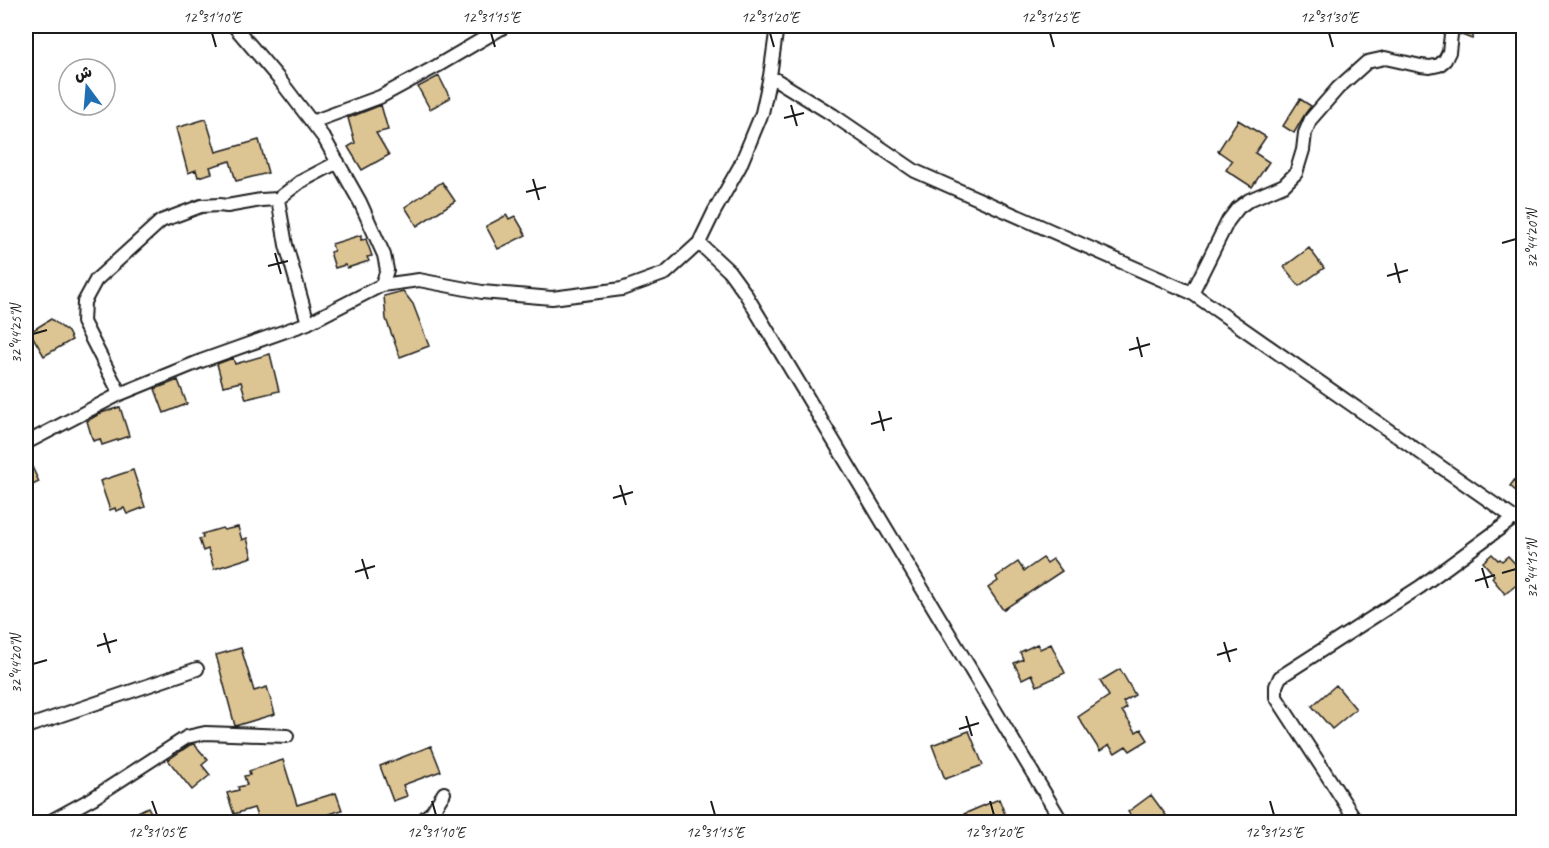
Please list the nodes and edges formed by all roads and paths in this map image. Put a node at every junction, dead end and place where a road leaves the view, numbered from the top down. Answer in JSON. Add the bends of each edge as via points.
{"nodes":[{"id":1,"x":234,"y":26,"type":"edge"},
{"id":2,"x":505,"y":26,"type":"edge"},
{"id":3,"x":777,"y":26,"type":"edge"},
{"id":4,"x":1452,"y":26,"type":"edge"},
{"id":5,"x":770,"y":76,"type":"junction"},
{"id":6,"x":312,"y":123,"type":"junction"},
{"id":7,"x":338,"y":162,"type":"junction"},
{"id":8,"x":278,"y":199,"type":"junction"},
{"id":9,"x":699,"y":243,"type":"junction"},
{"id":10,"x":382,"y":285,"type":"junction"},
{"id":11,"x":1192,"y":293,"type":"junction"},
{"id":12,"x":308,"y":323,"type":"junction"},
{"id":13,"x":120,"y":394,"type":"junction"},
{"id":14,"x":26,"y":443,"type":"edge"},
{"id":15,"x":1519,"y":520,"type":"edge"},
{"id":16,"x":197,"y":669,"type":"dead end"},
{"id":17,"x":26,"y":727,"type":"edge"},
{"id":18,"x":287,"y":736,"type":"dead end"},
{"id":19,"x":444,"y":793,"type":"dead end"},
{"id":20,"x":49,"y":822,"type":"edge"},
{"id":21,"x":420,"y":822,"type":"edge"},
{"id":22,"x":1062,"y":822,"type":"edge"},
{"id":23,"x":1356,"y":822,"type":"edge"}],
"edges":[{"from":1,"to":6,"type":"street"},
{"from":2,"to":6,"type":"street","via":[[380,97]]},
{"from":3,"to":5,"type":"street"},
{"from":4,"to":11,"type":"street","via":[[1449,52],[1439,65],[1421,66],[1385,58],[1366,62],[1338,88],[1311,119],[1296,173],[1284,185],[1238,208]]},
{"from":5,"to":9,"type":"street","via":[[762,113],[740,166]]},
{"from":5,"to":11,"type":"street","via":[[915,171]]},
{"from":6,"to":7,"type":"street"},
{"from":7,"to":8,"type":"street"},
{"from":7,"to":10,"type":"street","via":[[384,255],[387,270]]},
{"from":8,"to":12,"type":"street","via":[[286,245]]},
{"from":8,"to":13,"type":"street","via":[[237,206],[201,206],[161,221],[96,280],[84,302],[84,322]]},
{"from":9,"to":10,"type":"street","via":[[666,273],[622,289],[552,298],[482,292],[419,280]]},
{"from":9,"to":22,"type":"street","via":[[729,271],[745,293]]},
{"from":10,"to":12,"type":"street"},
{"from":11,"to":15,"type":"street"},
{"from":12,"to":13,"type":"street"},
{"from":13,"to":14,"type":"street"},
{"from":15,"to":23,"type":"street","via":[[1280,677],[1275,686],[1275,697]]},
{"from":16,"to":17,"type":"street"},
{"from":18,"to":20,"type":"street","via":[[205,733],[187,737]]},
{"from":19,"to":21,"type":"street"}]}
